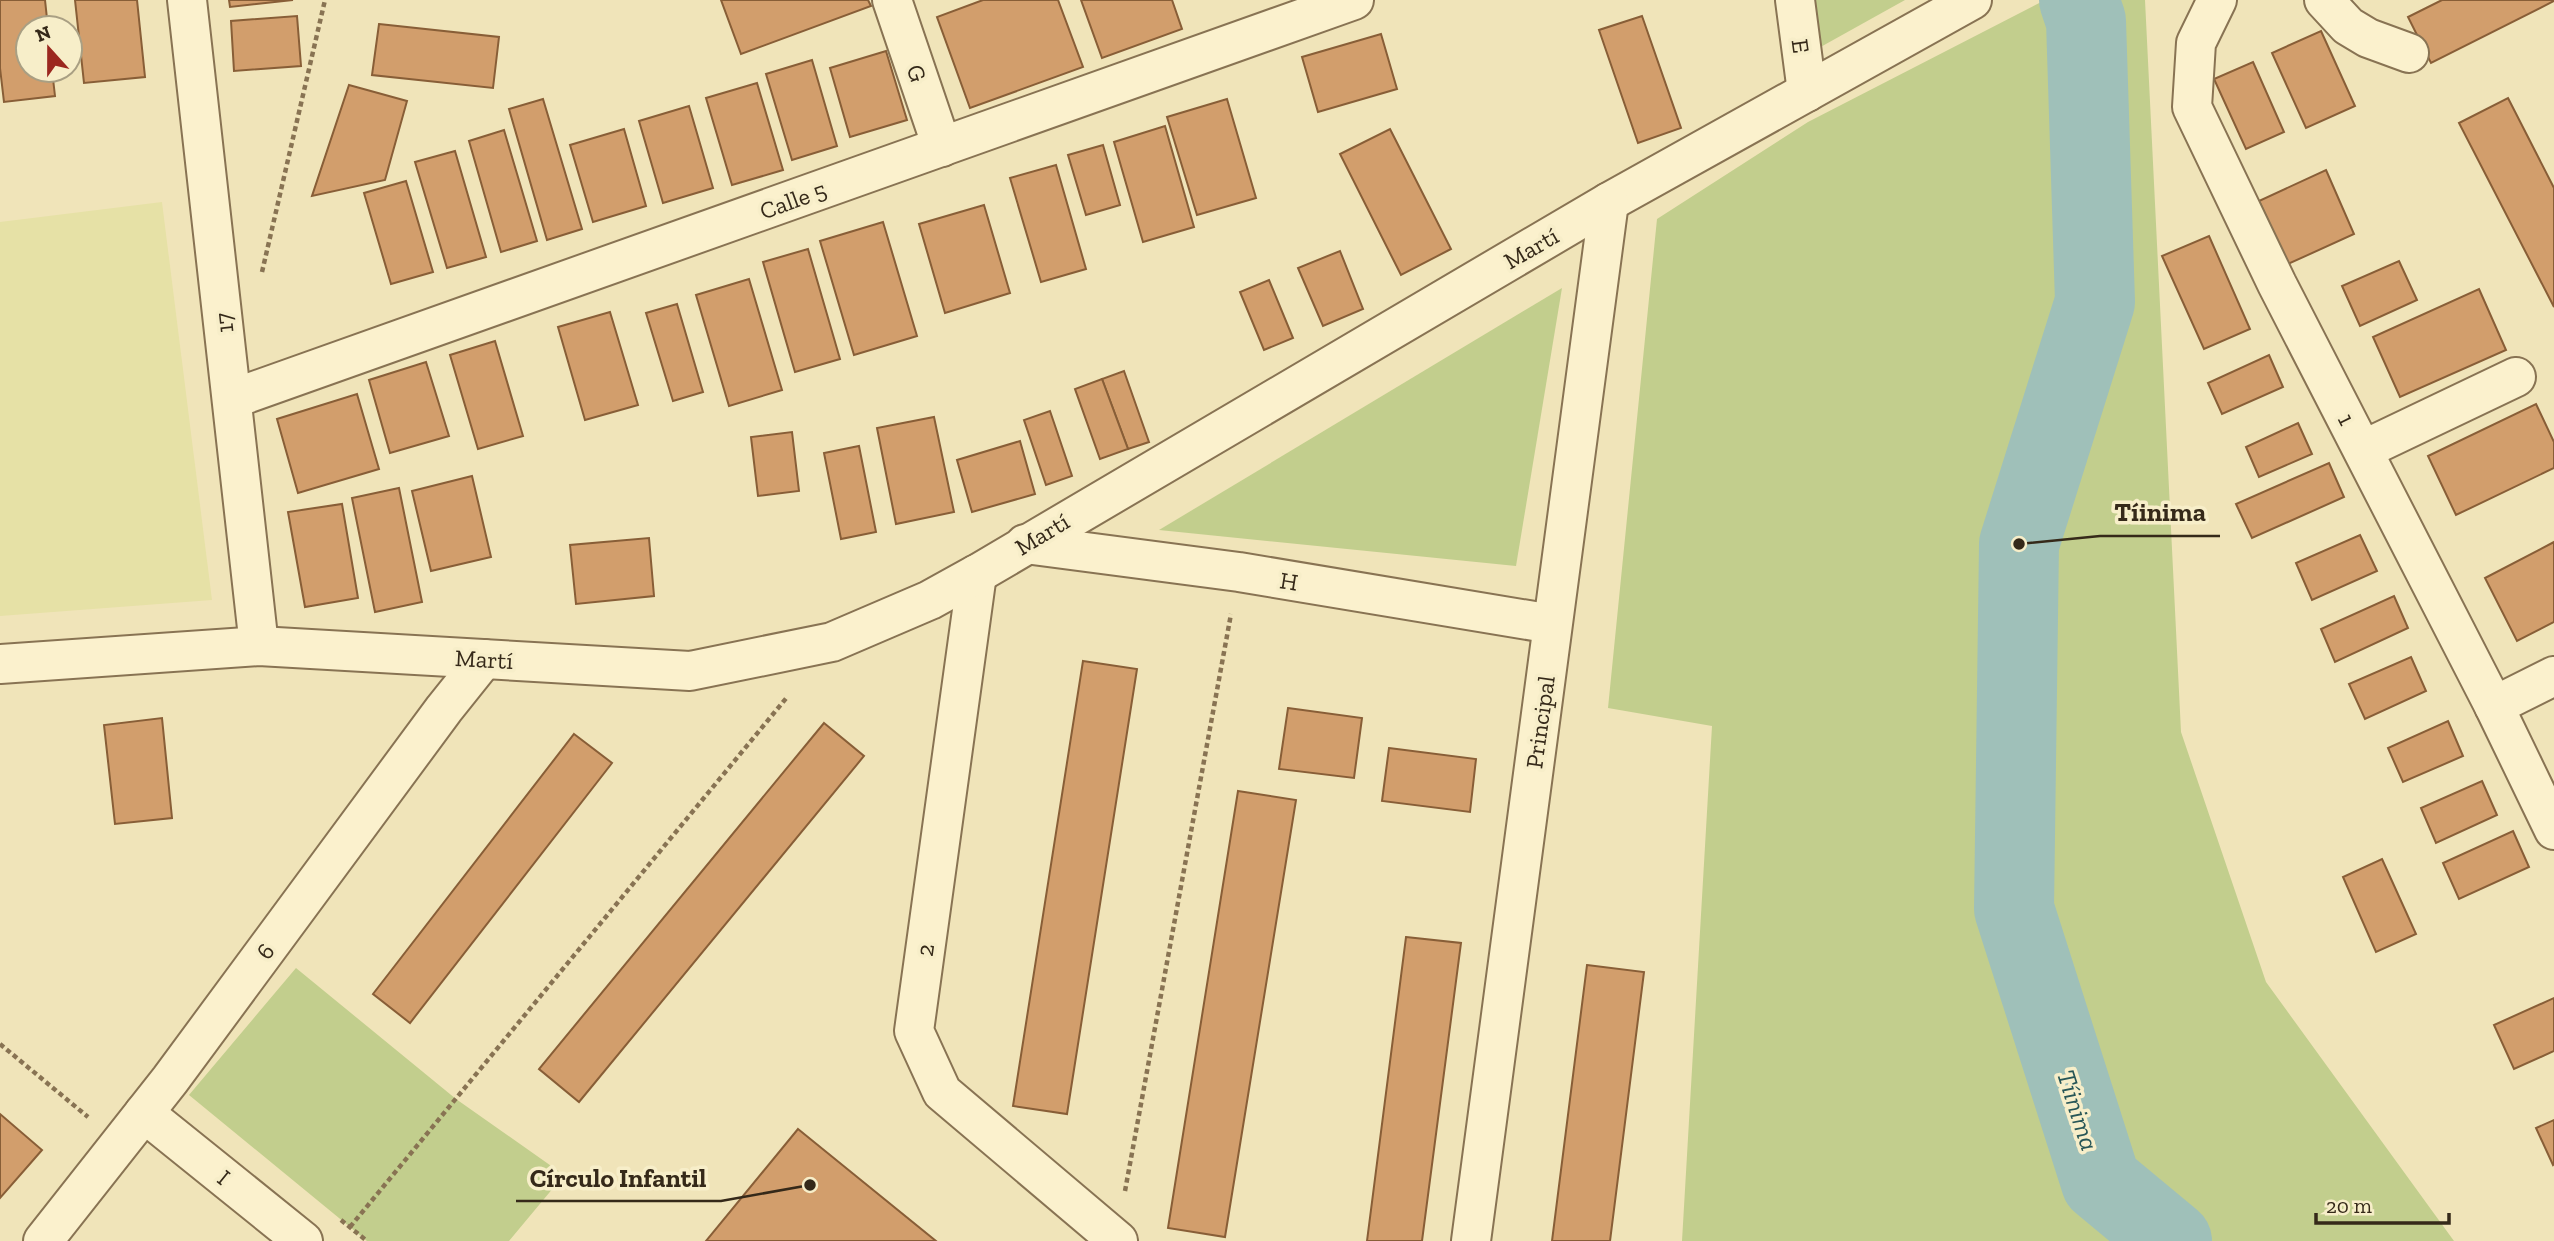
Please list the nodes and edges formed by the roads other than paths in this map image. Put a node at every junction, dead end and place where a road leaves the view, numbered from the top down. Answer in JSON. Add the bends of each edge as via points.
{"nodes":[{"id":1,"x":187,"y":0,"type":"edge"},
{"id":2,"x":892,"y":0,"type":"edge"},
{"id":3,"x":1354,"y":0,"type":"edge"},
{"id":4,"x":1795,"y":0,"type":"edge"},
{"id":5,"x":1972,"y":0,"type":"edge"},
{"id":6,"x":2217,"y":0,"type":"edge"},
{"id":7,"x":2324,"y":0,"type":"edge"},
{"id":8,"x":2409,"y":53,"type":"dead end"},
{"id":9,"x":1807,"y":92,"type":"junction"},
{"id":10,"x":942,"y":147,"type":"junction"},
{"id":11,"x":1609,"y":202,"type":"junction"},
{"id":12,"x":2516,"y":377,"type":"dead end"},
{"id":13,"x":232,"y":399,"type":"junction"},
{"id":14,"x":2363,"y":450,"type":"junction"},
{"id":15,"x":1025,"y":544,"type":"junction"},
{"id":16,"x":977,"y":574,"type":"junction"},
{"id":17,"x":1552,"y":624,"type":"junction"},
{"id":18,"x":259,"y":646,"type":"junction"},
{"id":19,"x":484,"y":659,"type":"junction"},
{"id":20,"x":0,"y":664,"type":"edge"},
{"id":21,"x":2554,"y":676,"type":"edge"},
{"id":22,"x":2494,"y":706,"type":"junction"},
{"id":23,"x":2554,"y":830,"type":"edge"},
{"id":24,"x":144,"y":1113,"type":"junction"},
{"id":25,"x":1117,"y":1240,"type":"edge"},
{"id":26,"x":43,"y":1241,"type":"edge"},
{"id":27,"x":303,"y":1241,"type":"edge"},
{"id":28,"x":1471,"y":1241,"type":"edge"}],
"edges":[{"from":1,"to":13,"type":"street","name":"17"},
{"from":2,"to":10,"type":"street","name":"G"},
{"from":3,"to":10,"type":"street","name":"Calle 5"},
{"from":4,"to":9,"type":"street","name":"E"},
{"from":5,"to":9,"type":"street","name":"Martí"},
{"from":6,"to":14,"type":"street","name":"1","via":[[2196,43],[2192,107]]},
{"from":7,"to":8,"type":"street","via":[[2348,26]]},
{"from":9,"to":11,"type":"street","name":"Martí"},
{"from":10,"to":13,"type":"street","name":"Calle 5"},
{"from":11,"to":15,"type":"street","name":"Martí"},
{"from":11,"to":17,"type":"street","name":"Principal"},
{"from":12,"to":14,"type":"street"},
{"from":13,"to":18,"type":"street","name":"17"},
{"from":14,"to":22,"type":"street","name":"1"},
{"from":15,"to":16,"type":"street","name":"Martí"},
{"from":15,"to":17,"type":"street","name":"H","via":[[1239,572]]},
{"from":16,"to":19,"type":"street","name":"Martí","via":[[930,600],[832,642],[690,671]]},
{"from":16,"to":25,"type":"street","name":"2","via":[[914,1031],[942,1092]]},
{"from":17,"to":28,"type":"street","name":"Principal"},
{"from":18,"to":19,"type":"street","name":"Martí"},
{"from":18,"to":20,"type":"street","name":"Martí"},
{"from":19,"to":24,"type":"street","name":"6"},
{"from":21,"to":22,"type":"street"},
{"from":22,"to":23,"type":"street","name":"1"},
{"from":24,"to":26,"type":"street","name":"6"},
{"from":24,"to":27,"type":"street","name":"I"}]}
